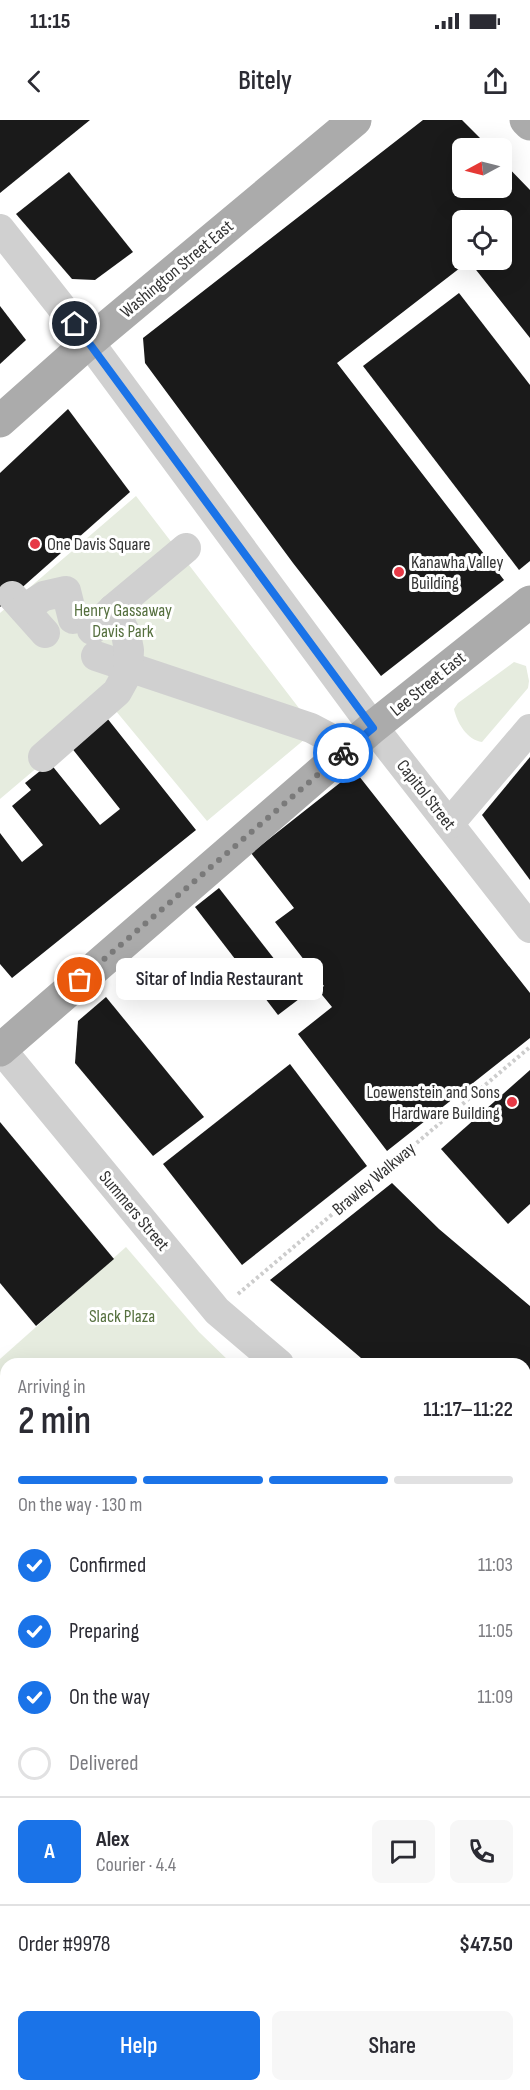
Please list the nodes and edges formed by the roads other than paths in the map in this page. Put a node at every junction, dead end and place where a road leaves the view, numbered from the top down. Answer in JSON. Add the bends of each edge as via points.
{"nodes":[{"id":1,"x":526,"y":120,"type":"edge"},
{"id":2,"x":347,"y":123,"type":"edge"},
{"id":3,"x":530,"y":124,"type":"edge"},
{"id":4,"x":0,"y":229,"type":"edge"},
{"id":5,"x":89,"y":342,"type":"junction"},
{"id":6,"x":0,"y":421,"type":"edge"},
{"id":7,"x":186,"y":548,"type":"dead end"},
{"id":8,"x":530,"y":602,"type":"edge"},
{"id":9,"x":113,"y":609,"type":"junction"},
{"id":10,"x":45,"y":633,"type":"dead end"},
{"id":11,"x":87,"y":635,"type":"junction"},
{"id":12,"x":128,"y":667,"type":"junction"},
{"id":13,"x":530,"y":729,"type":"edge"},
{"id":14,"x":361,"y":738,"type":"junction"},
{"id":15,"x":43,"y":757,"type":"dead end"},
{"id":16,"x":449,"y":824,"type":"junction"},
{"id":17,"x":530,"y":928,"type":"edge"},
{"id":18,"x":0,"y":1049,"type":"edge"},
{"id":19,"x":272,"y":1358,"type":"edge"}],
"edges":[{"from":1,"to":3,"type":"main road"},
{"from":2,"to":5,"type":"main road","name":"Washington Street East"},
{"from":4,"to":5,"type":"street","name":"Capitol Street"},
{"from":5,"to":6,"type":"main road","name":"Washington Street East"},
{"from":5,"to":14,"type":"street","name":"Capitol Street"},
{"from":7,"to":9,"type":"street"},
{"from":8,"to":14,"type":"main road","name":"Lee Street East"},
{"from":9,"to":11,"type":"street"},
{"from":9,"to":12,"type":"street","via":[[126,634]]},
{"from":10,"to":11,"type":"street","via":[[18,603],[66,591]]},
{"from":11,"to":12,"type":"street"},
{"from":12,"to":14,"type":"street","via":[[311,728]]},
{"from":12,"to":15,"type":"street","via":[[117,692]]},
{"from":13,"to":16,"type":"street"},
{"from":14,"to":16,"type":"street","name":"Capitol Street"},
{"from":14,"to":18,"type":"main road","name":"Lee Street East"},
{"from":16,"to":17,"type":"street","name":"Capitol Street"},
{"from":18,"to":19,"type":"street","name":"Summers Street","via":[[217,1311]]}]}
